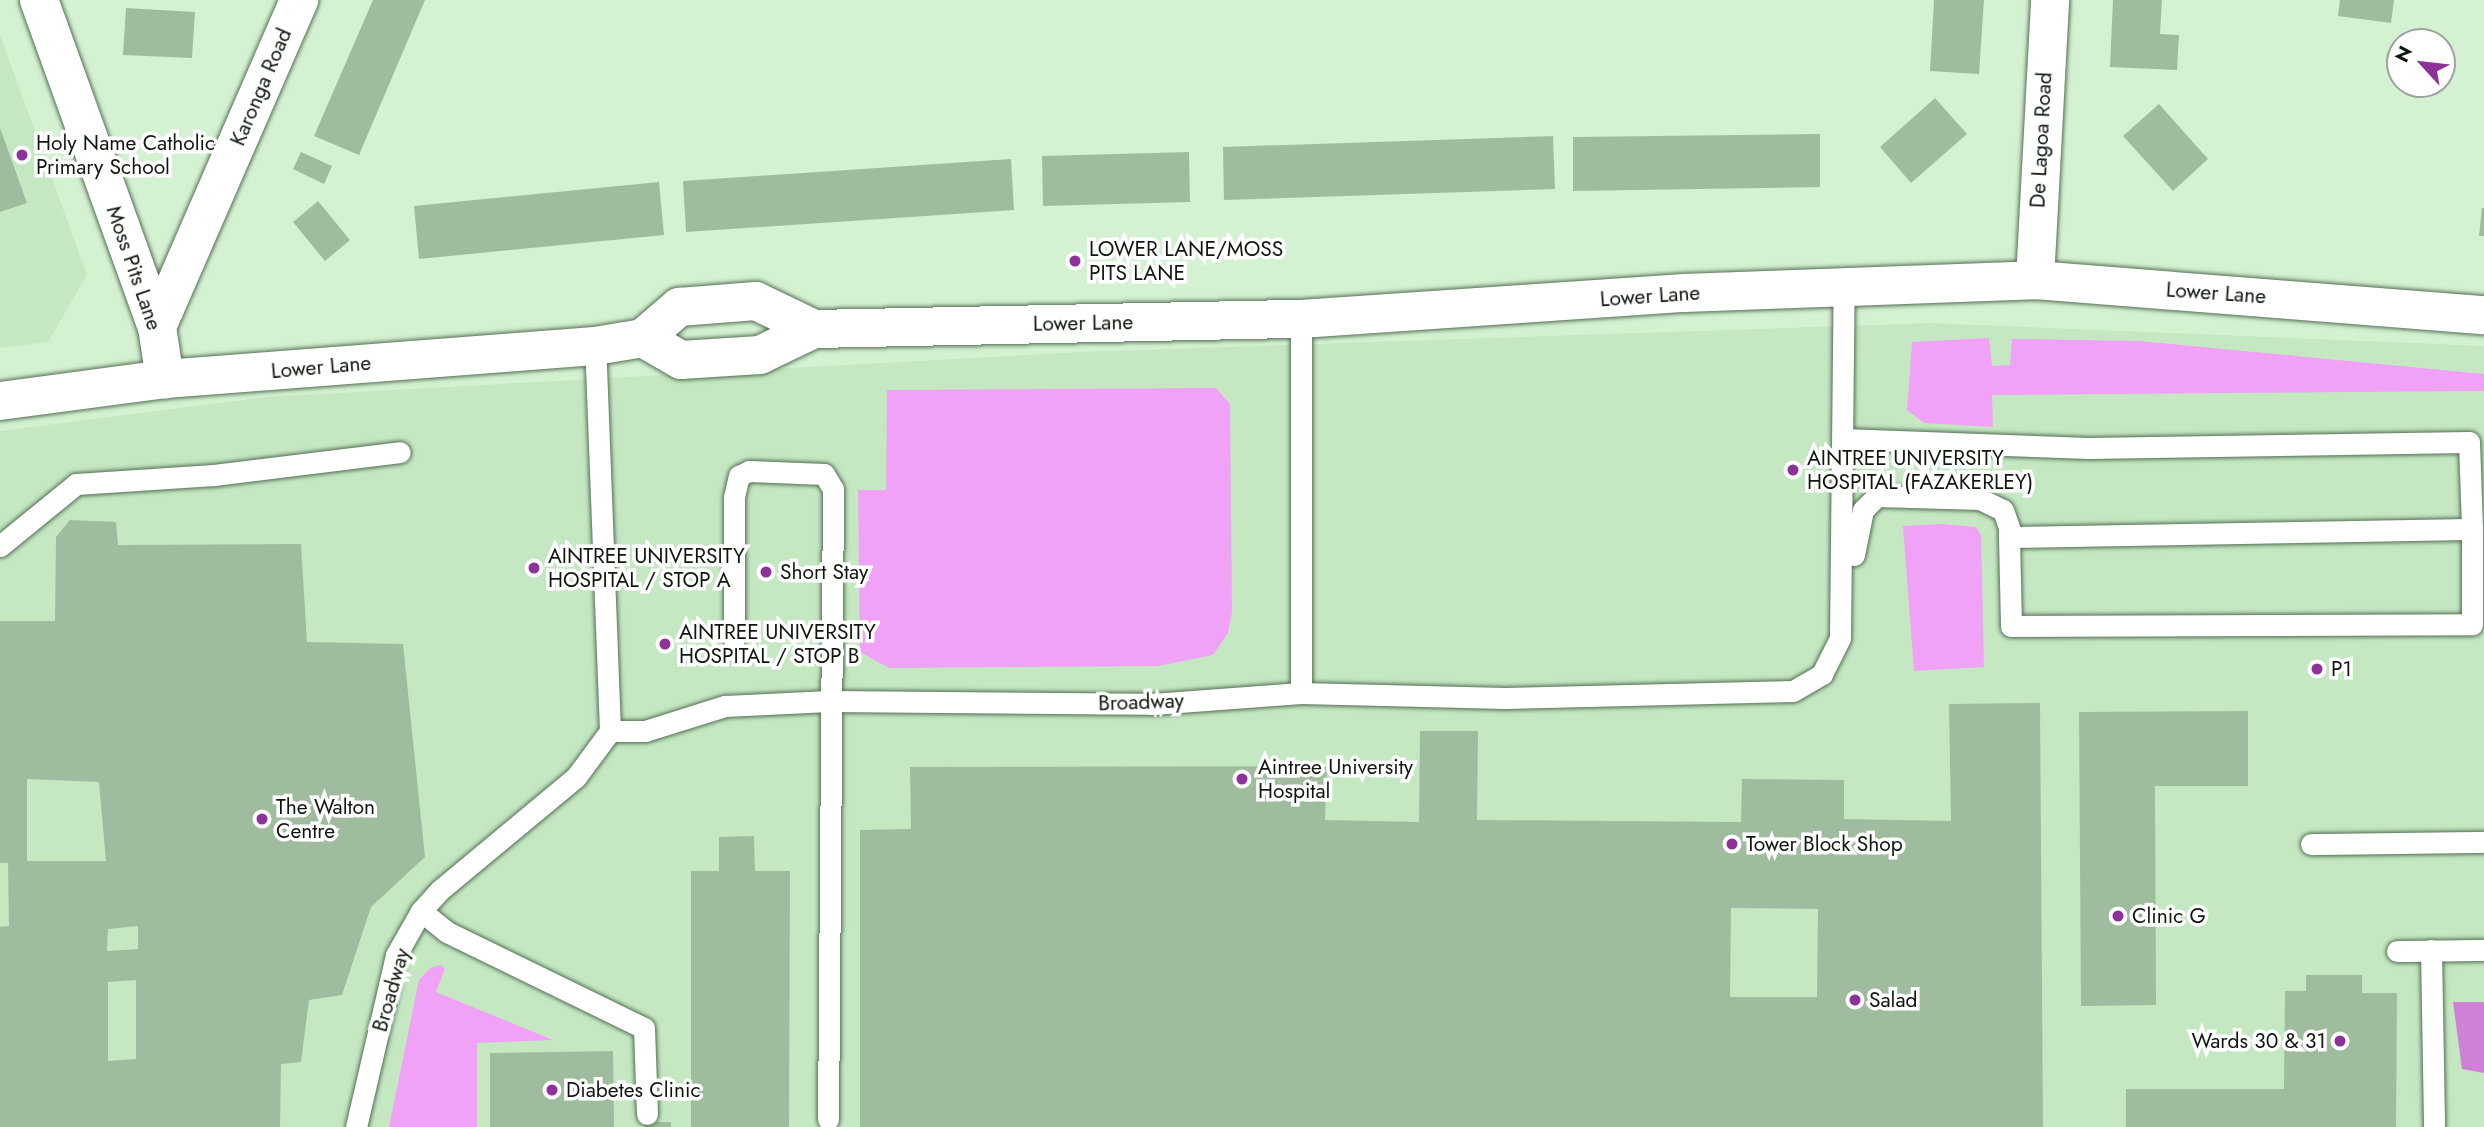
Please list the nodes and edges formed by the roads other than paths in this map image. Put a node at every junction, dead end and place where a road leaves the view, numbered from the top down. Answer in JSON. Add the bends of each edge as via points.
{"nodes":[{"id":1,"x":39,"y":0,"type":"edge"},
{"id":2,"x":299,"y":0,"type":"edge"},
{"id":3,"x":2050,"y":0,"type":"edge"},
{"id":4,"x":2035,"y":281,"type":"junction"},
{"id":5,"x":1844,"y":285,"type":"junction"},
{"id":6,"x":2484,"y":315,"type":"edge"},
{"id":7,"x":1301,"y":319,"type":"junction"},
{"id":8,"x":156,"y":327,"type":"junction"},
{"id":9,"x":814,"y":329,"type":"junction"},
{"id":10,"x":643,"y":338,"type":"junction"},
{"id":11,"x":595,"y":346,"type":"junction"},
{"id":12,"x":165,"y":379,"type":"junction"},
{"id":13,"x":0,"y":401,"type":"edge"},
{"id":14,"x":1843,"y":439,"type":"junction"},
{"id":15,"x":400,"y":452,"type":"dead end"},
{"id":16,"x":2472,"y":529,"type":"junction"},
{"id":17,"x":2009,"y":537,"type":"junction"},
{"id":18,"x":0,"y":546,"type":"edge"},
{"id":19,"x":1844,"y":597,"type":"junction"},
{"id":20,"x":734,"y":639,"type":"dead end"},
{"id":21,"x":1301,"y":693,"type":"junction"},
{"id":22,"x":829,"y":701,"type":"junction"},
{"id":23,"x":610,"y":731,"type":"junction"},
{"id":24,"x":2484,"y":842,"type":"edge"},
{"id":25,"x":2311,"y":844,"type":"dead end"},
{"id":26,"x":421,"y":911,"type":"junction"},
{"id":27,"x":2431,"y":950,"type":"junction"},
{"id":28,"x":2484,"y":950,"type":"edge"},
{"id":29,"x":2397,"y":951,"type":"dead end"},
{"id":30,"x":647,"y":1114,"type":"dead end"},
{"id":31,"x":828,"y":1119,"type":"dead end"},
{"id":32,"x":356,"y":1127,"type":"edge"},
{"id":33,"x":2434,"y":1127,"type":"edge"}],
"edges":[{"from":1,"to":8,"type":"street","name":"Moss Pits Lane"},
{"from":2,"to":8,"type":"street","name":"Karonga Road"},
{"from":3,"to":4,"type":"street","name":"De Lagoa Road"},
{"from":4,"to":5,"type":"street","name":"Lower Lane"},
{"from":4,"to":6,"type":"street","name":"Lower Lane"},
{"from":5,"to":7,"type":"street","name":"Lower Lane"},
{"from":5,"to":14,"type":"lane"},
{"from":7,"to":9,"type":"street","name":"Lower Lane"},
{"from":7,"to":21,"type":"lane"},
{"from":8,"to":12,"type":"street","name":"Moss Pits Lane"},
{"from":9,"to":10,"type":"street","name":"Lower Lane","via":[[760,355],[700,359],[681,360]]},
{"from":9,"to":10,"type":"street","name":"Lower Lane","via":[[756,302],[679,307]]},
{"from":10,"to":11,"type":"street","name":"Lower Lane"},
{"from":11,"to":12,"type":"street","name":"Lower Lane"},
{"from":11,"to":23,"type":"lane"},
{"from":12,"to":13,"type":"street","name":"Lower Lane"},
{"from":14,"to":16,"type":"lane","via":[[2088,447],[2469,442]]},
{"from":14,"to":19,"type":"lane"},
{"from":15,"to":18,"type":"lane","via":[[214,475],[76,484]]},
{"from":16,"to":17,"type":"lane"},
{"from":16,"to":17,"type":"lane","via":[[2472,624],[2011,626]]},
{"from":17,"to":19,"type":"lane","via":[[2003,510],[1980,499],[1877,496],[1863,510]]},
{"from":19,"to":21,"type":"lane","name":"Broadway","via":[[1840,638],[1829,664],[1793,691],[1505,698]]},
{"from":20,"to":22,"type":"lane","via":[[734,497],[739,476],[749,471],[824,474],[833,489]]},
{"from":21,"to":22,"type":"lane","name":"Broadway","via":[[1152,705]]},
{"from":22,"to":23,"type":"lane","name":"Broadway","via":[[724,706],[645,731]]},
{"from":22,"to":31,"type":"lane"},
{"from":23,"to":26,"type":"lane","name":"Broadway","via":[[576,777]]},
{"from":24,"to":25,"type":"lane"},
{"from":26,"to":30,"type":"lane","via":[[447,932],[644,1028]]},
{"from":26,"to":32,"type":"lane","name":"Broadway","via":[[396,955]]},
{"from":27,"to":28,"type":"lane"},
{"from":27,"to":29,"type":"lane"},
{"from":27,"to":33,"type":"lane"}]}
